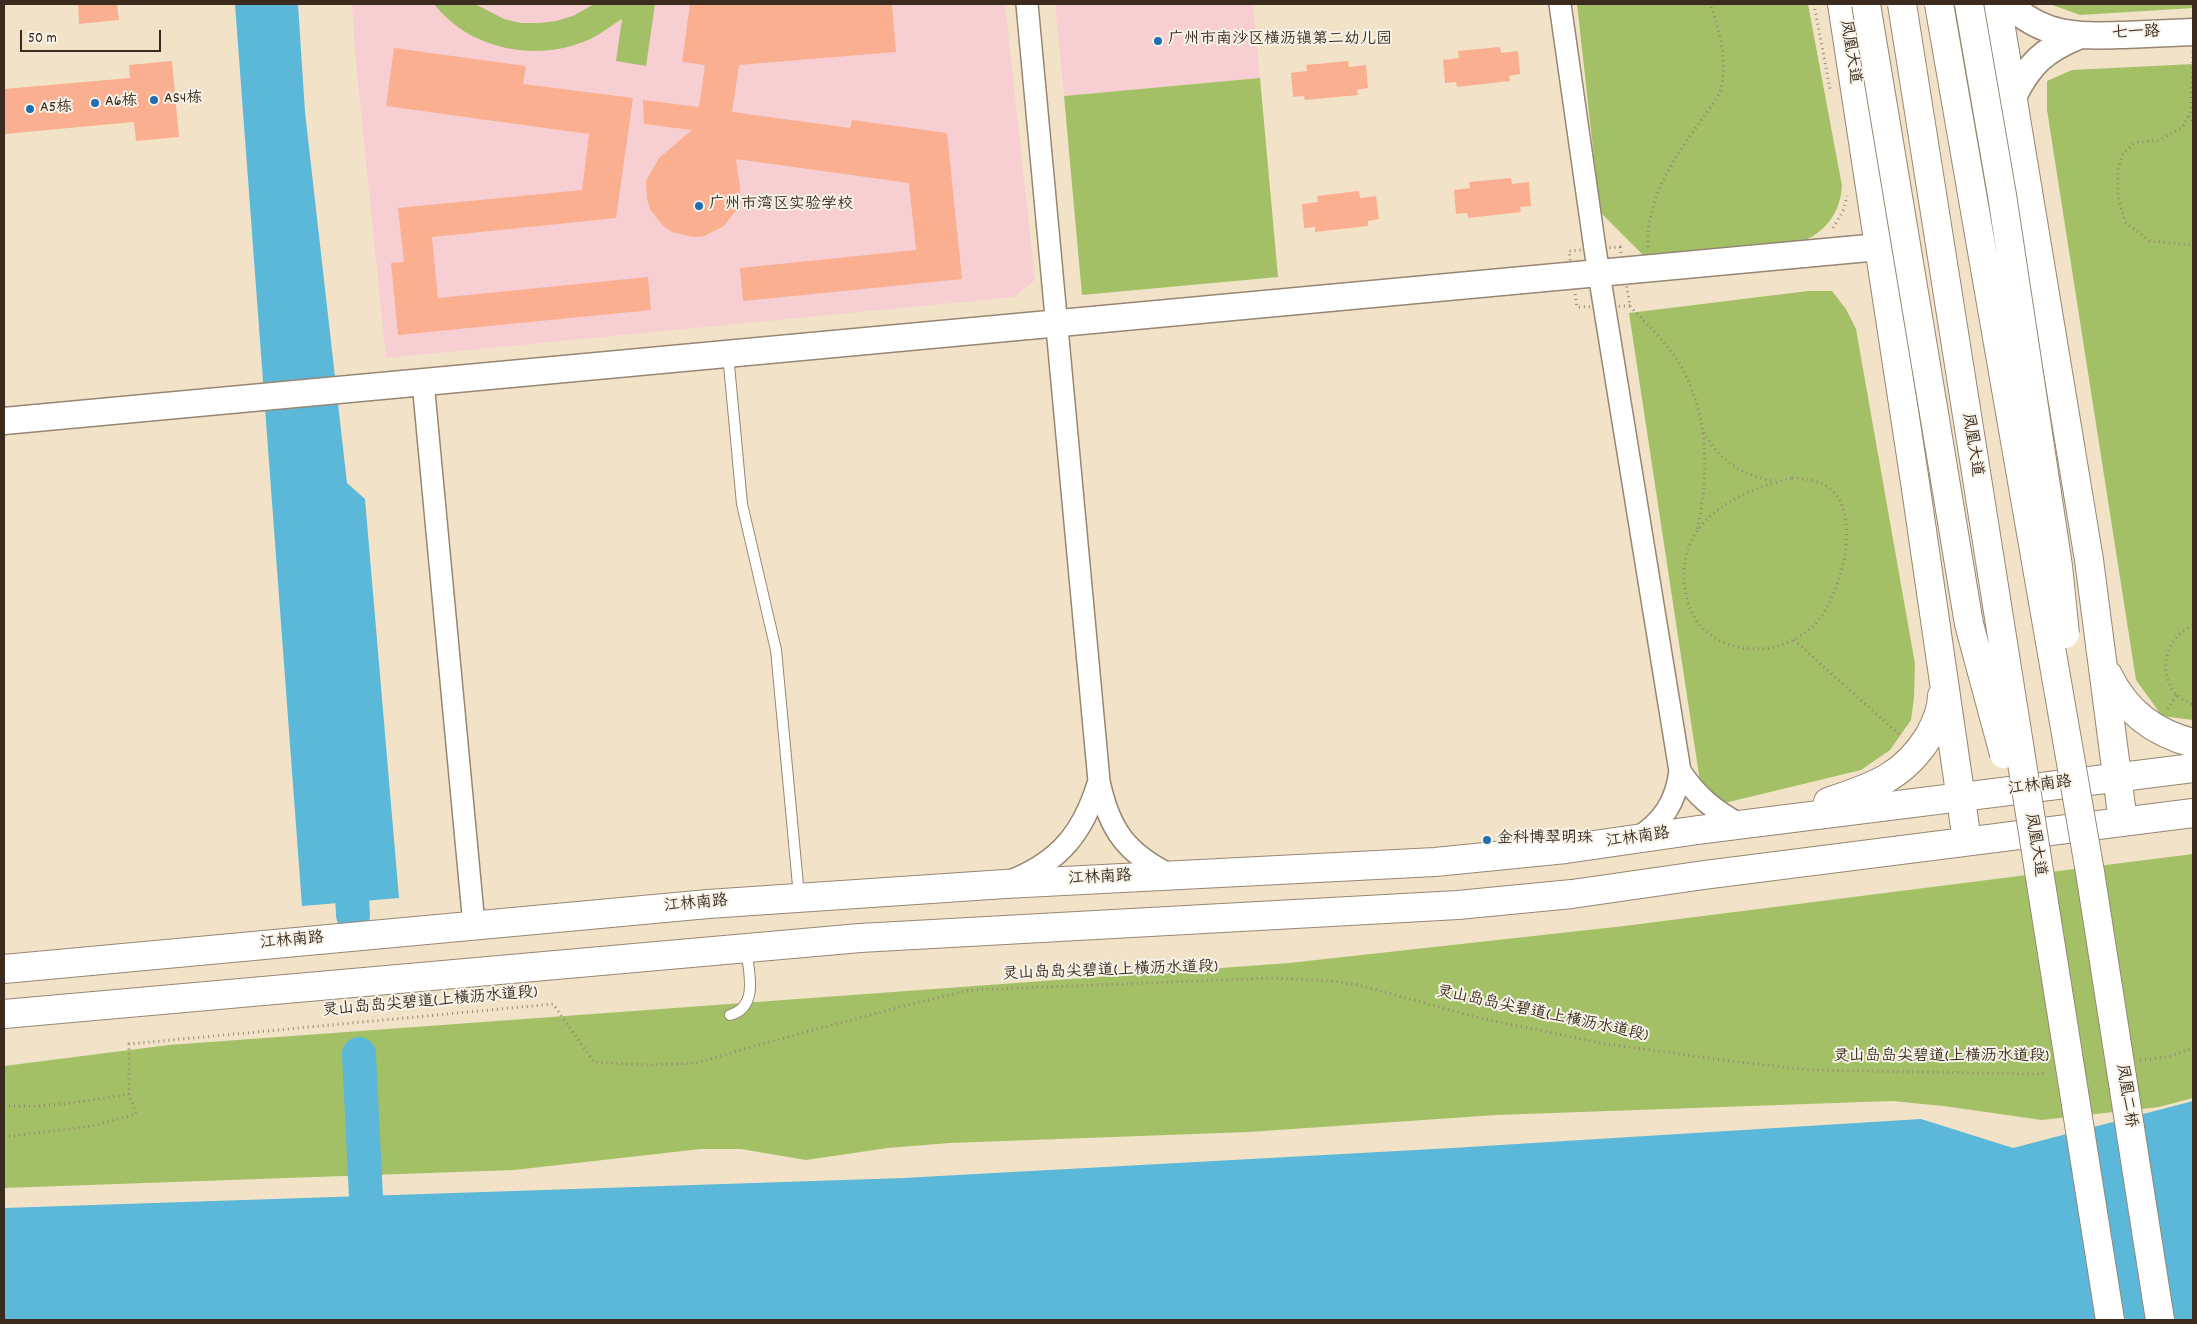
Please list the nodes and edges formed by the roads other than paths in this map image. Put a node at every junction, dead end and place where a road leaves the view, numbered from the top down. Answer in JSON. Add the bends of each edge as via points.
{"nodes":[{"id":1,"x":1027,"y":4,"type":"edge"},
{"id":2,"x":1560,"y":4,"type":"edge"},
{"id":3,"x":1842,"y":4,"type":"edge"},
{"id":4,"x":1866,"y":4,"type":"edge"},
{"id":5,"x":1902,"y":4,"type":"edge"},
{"id":6,"x":1939,"y":4,"type":"edge"},
{"id":7,"x":1969,"y":4,"type":"edge"},
{"id":8,"x":1997,"y":4,"type":"edge"},
{"id":9,"x":2009,"y":4,"type":"edge"},
{"id":10,"x":2078,"y":36,"type":"junction"},
{"id":11,"x":2187,"y":36,"type":"edge"},
{"id":12,"x":2013,"y":97,"type":"junction"},
{"id":13,"x":1879,"y":246,"type":"junction"},
{"id":14,"x":1598,"y":272,"type":"junction"},
{"id":15,"x":1057,"y":323,"type":"junction"},
{"id":16,"x":728,"y":354,"type":"junction"},
{"id":17,"x":423,"y":382,"type":"junction"},
{"id":18,"x":4,"y":421,"type":"edge"},
{"id":19,"x":2104,"y":667,"type":"junction"},
{"id":20,"x":1943,"y":672,"type":"junction"},
{"id":21,"x":2193,"y":743,"type":"edge"},
{"id":22,"x":2193,"y":768,"type":"edge"},
{"id":23,"x":1680,"y":770,"type":"junction"},
{"id":24,"x":2117,"y":777,"type":"junction"},
{"id":25,"x":1099,"y":781,"type":"junction"},
{"id":26,"x":1961,"y":797,"type":"junction"},
{"id":27,"x":2193,"y":813,"type":"edge"},
{"id":28,"x":1777,"y":820,"type":"junction"},
{"id":29,"x":2123,"y":822,"type":"junction"},
{"id":30,"x":1741,"y":825,"type":"junction"},
{"id":31,"x":1636,"y":839,"type":"junction"},
{"id":32,"x":1967,"y":841,"type":"junction"},
{"id":33,"x":2090,"y":872,"type":"junction"},
{"id":34,"x":1171,"y":875,"type":"junction"},
{"id":35,"x":1005,"y":884,"type":"junction"},
{"id":36,"x":2040,"y":886,"type":"junction"},
{"id":37,"x":799,"y":897,"type":"junction"},
{"id":38,"x":474,"y":925,"type":"junction"},
{"id":39,"x":746,"y":948,"type":"junction"},
{"id":40,"x":4,"y":969,"type":"edge"},
{"id":41,"x":4,"y":1014,"type":"edge"},
{"id":42,"x":730,"y":1015,"type":"dead end"},
{"id":43,"x":2110,"y":1320,"type":"edge"},
{"id":44,"x":2160,"y":1320,"type":"edge"}],
"edges":[{"from":1,"to":15,"type":"street"},
{"from":2,"to":14,"type":"street"},
{"from":3,"to":13,"type":"main road","name":"凤凰大道"},
{"from":4,"to":36,"type":"main road","bridge":true,"via":[[1969,624]]},
{"from":5,"to":36,"type":"main road","name":"凤凰大道","bridge":true},
{"from":6,"to":33,"type":"main road","bridge":true},
{"from":7,"to":33,"type":"main road","bridge":true,"via":[[2002,195],[2058,566]]},
{"from":8,"to":12,"type":"main road"},
{"from":9,"to":10,"type":"street","via":[[2045,28]]},
{"from":10,"to":11,"type":"street","name":"七一路"},
{"from":10,"to":12,"type":"street","via":[[2056,45],[2038,59],[2023,76]]},
{"from":12,"to":19,"type":"main road"},
{"from":13,"to":14,"type":"street"},
{"from":13,"to":20,"type":"main road","name":"凤凰大道"},
{"from":14,"to":15,"type":"street"},
{"from":14,"to":23,"type":"street"},
{"from":15,"to":16,"type":"street"},
{"from":15,"to":25,"type":"street"},
{"from":16,"to":17,"type":"street"},
{"from":16,"to":37,"type":"lane","via":[[742,504],[776,650]]},
{"from":17,"to":18,"type":"street"},
{"from":17,"to":38,"type":"street"},
{"from":19,"to":21,"type":"main road","via":[[2116,692],[2133,713],[2155,729]]},
{"from":19,"to":24,"type":"main road"},
{"from":20,"to":26,"type":"main road","name":"凤凰大道"},
{"from":20,"to":28,"type":"main road","via":[[1942,701],[1934,728],[1919,752],[1896,774],[1869,788]]},
{"from":22,"to":24,"type":"main road","name":"江林南路"},
{"from":23,"to":30,"type":"street","via":[[1706,803]]},
{"from":23,"to":31,"type":"street","via":[[1672,803],[1662,818]]},
{"from":24,"to":26,"type":"main road","name":"江林南路"},
{"from":24,"to":29,"type":"main road"},
{"from":25,"to":34,"type":"street","via":[[1104,806],[1129,848],[1149,864]]},
{"from":25,"to":35,"type":"street","via":[[1090,809],[1076,834],[1056,856]]},
{"from":26,"to":28,"type":"main road","name":"江林南路"},
{"from":26,"to":32,"type":"main road","name":"凤凰大道"},
{"from":27,"to":29,"type":"main road"},
{"from":28,"to":30,"type":"main road","name":"江林南路"},
{"from":29,"to":32,"type":"main road"},
{"from":30,"to":31,"type":"main road","name":"江林南路"},
{"from":31,"to":34,"type":"main road","name":"江林南路","via":[[1435,862]]},
{"from":32,"to":39,"type":"main road","via":[[1572,894],[1438,907],[1008,928]]},
{"from":33,"to":44,"type":"main road","name":"凤凰二桥","bridge":true},
{"from":34,"to":35,"type":"main road","name":"江林南路"},
{"from":35,"to":37,"type":"main road","name":"江林南路"},
{"from":36,"to":43,"type":"main road","bridge":true},
{"from":37,"to":38,"type":"main road","name":"江林南路"},
{"from":38,"to":40,"type":"main road","name":"江林南路"},
{"from":39,"to":41,"type":"main road"},
{"from":39,"to":42,"type":"lane","via":[[750,996],[739,1012]]}]}
